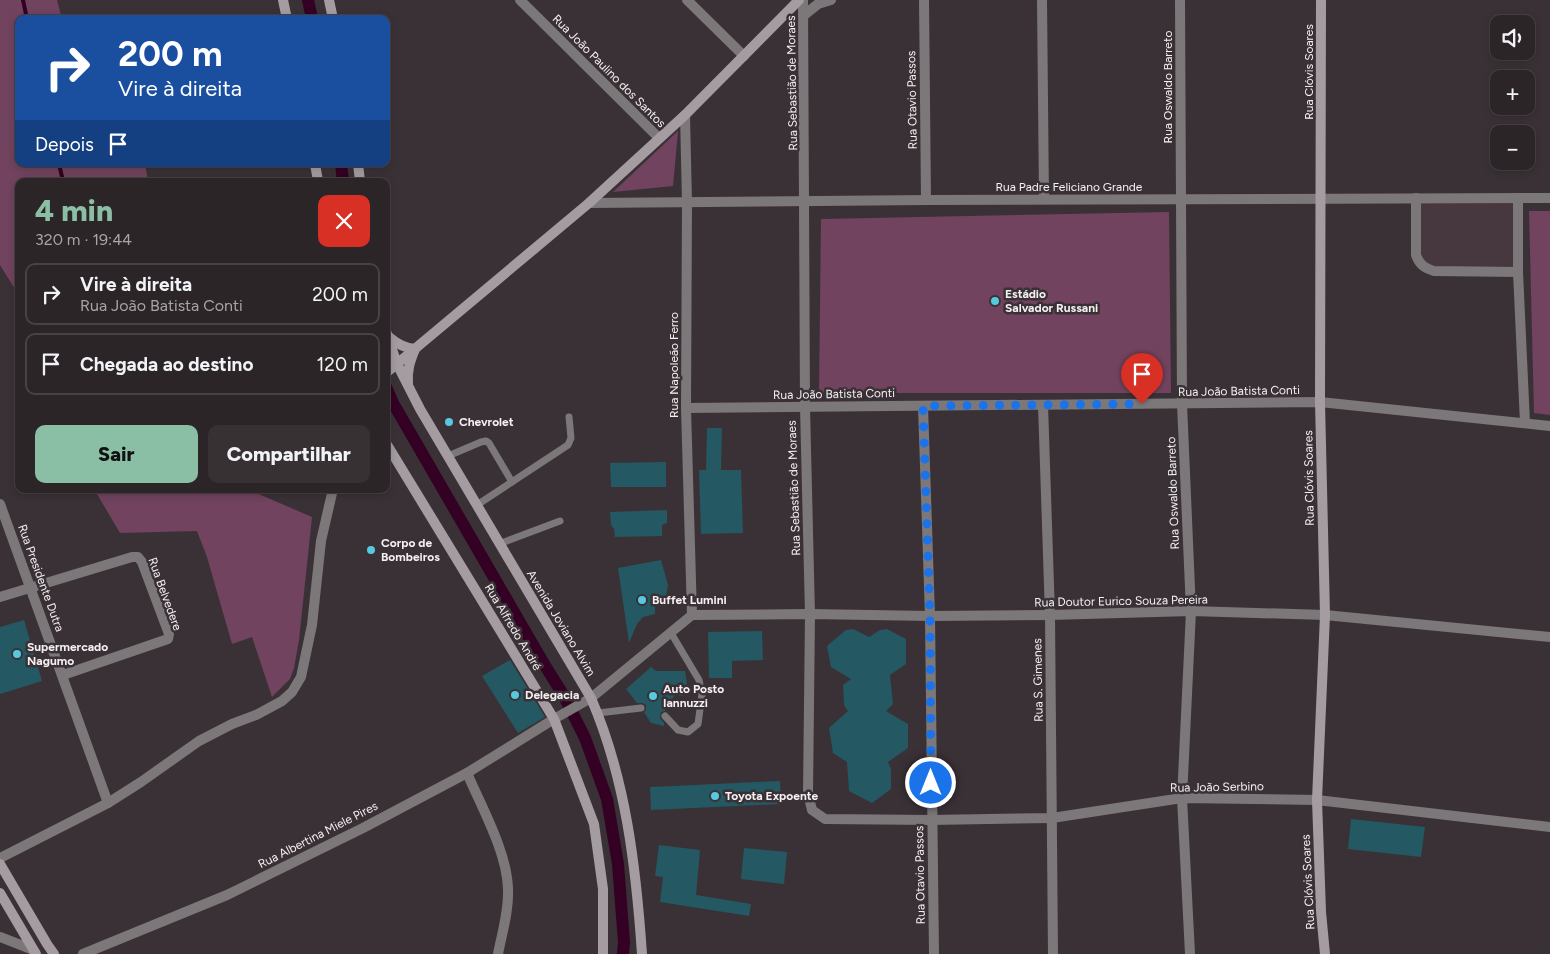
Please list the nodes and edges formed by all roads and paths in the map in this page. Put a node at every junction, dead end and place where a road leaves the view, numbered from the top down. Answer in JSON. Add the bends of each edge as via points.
{"nodes":[{"id":1,"x":283,"y":0,"type":"edge"},
{"id":2,"x":329,"y":0,"type":"edge"},
{"id":3,"x":520,"y":0,"type":"edge"},
{"id":4,"x":687,"y":0,"type":"edge"},
{"id":5,"x":799,"y":0,"type":"edge"},
{"id":6,"x":803,"y":0,"type":"edge"},
{"id":7,"x":831,"y":0,"type":"edge"},
{"id":8,"x":924,"y":0,"type":"edge"},
{"id":9,"x":1042,"y":0,"type":"edge"},
{"id":10,"x":1180,"y":0,"type":"edge"},
{"id":11,"x":1321,"y":0,"type":"edge"},
{"id":12,"x":286,"y":15,"type":"edge"},
{"id":13,"x":332,"y":15,"type":"edge"},
{"id":14,"x":804,"y":16,"type":"junction"},
{"id":15,"x":744,"y":56,"type":"junction"},
{"id":16,"x":685,"y":115,"type":"junction"},
{"id":17,"x":659,"y":138,"type":"junction"},
{"id":18,"x":1321,"y":198,"type":"junction"},
{"id":19,"x":1416,"y":198,"type":"junction"},
{"id":20,"x":1518,"y":198,"type":"junction"},
{"id":21,"x":1550,"y":198,"type":"edge"},
{"id":22,"x":1044,"y":199,"type":"junction"},
{"id":23,"x":1180,"y":199,"type":"junction"},
{"id":24,"x":926,"y":200,"type":"junction"},
{"id":25,"x":805,"y":201,"type":"junction"},
{"id":26,"x":589,"y":203,"type":"junction"},
{"id":27,"x":687,"y":203,"type":"junction"},
{"id":28,"x":1518,"y":272,"type":"junction"},
{"id":29,"x":390,"y":337,"type":"edge"},
{"id":30,"x":390,"y":343,"type":"edge"},
{"id":31,"x":415,"y":349,"type":"junction"},
{"id":32,"x":397,"y":364,"type":"junction"},
{"id":33,"x":390,"y":370,"type":"edge"},
{"id":34,"x":409,"y":387,"type":"junction"},
{"id":35,"x":1320,"y":402,"type":"junction"},
{"id":36,"x":1182,"y":404,"type":"junction"},
{"id":37,"x":1043,"y":405,"type":"junction"},
{"id":38,"x":923,"y":406,"type":"junction"},
{"id":39,"x":805,"y":407,"type":"junction"},
{"id":40,"x":686,"y":408,"type":"junction"},
{"id":41,"x":569,"y":416,"type":"dead end"},
{"id":42,"x":1525,"y":423,"type":"junction"},
{"id":43,"x":1550,"y":426,"type":"edge"},
{"id":44,"x":390,"y":449,"type":"edge"},
{"id":45,"x":448,"y":456,"type":"junction"},
{"id":46,"x":512,"y":482,"type":"junction"},
{"id":47,"x":332,"y":493,"type":"edge"},
{"id":48,"x":0,"y":504,"type":"edge"},
{"id":49,"x":477,"y":506,"type":"junction"},
{"id":50,"x":560,"y":521,"type":"dead end"},
{"id":51,"x":499,"y":544,"type":"junction"},
{"id":52,"x":31,"y":587,"type":"junction"},
{"id":53,"x":0,"y":597,"type":"edge"},
{"id":54,"x":1191,"y":611,"type":"junction"},
{"id":55,"x":810,"y":614,"type":"junction"},
{"id":56,"x":1050,"y":615,"type":"junction"},
{"id":57,"x":1325,"y":615,"type":"junction"},
{"id":58,"x":692,"y":616,"type":"junction"},
{"id":59,"x":930,"y":616,"type":"junction"},
{"id":60,"x":671,"y":633,"type":"junction"},
{"id":61,"x":1550,"y":637,"type":"edge"},
{"id":62,"x":63,"y":675,"type":"junction"},
{"id":63,"x":591,"y":698,"type":"junction"},
{"id":64,"x":641,"y":708,"type":"dead end"},
{"id":65,"x":598,"y":713,"type":"junction"},
{"id":66,"x":665,"y":716,"type":"dead end"},
{"id":67,"x":557,"y":717,"type":"junction"},
{"id":68,"x":467,"y":773,"type":"junction"},
{"id":69,"x":1182,"y":798,"type":"junction"},
{"id":70,"x":1317,"y":800,"type":"junction"},
{"id":71,"x":108,"y":803,"type":"junction"},
{"id":72,"x":1052,"y":818,"type":"junction"},
{"id":73,"x":825,"y":819,"type":"joint"},
{"id":74,"x":931,"y":820,"type":"junction"},
{"id":75,"x":1550,"y":827,"type":"edge"},
{"id":76,"x":0,"y":858,"type":"edge"},
{"id":77,"x":0,"y":864,"type":"edge"},
{"id":78,"x":0,"y":893,"type":"edge"},
{"id":79,"x":0,"y":937,"type":"edge"},
{"id":80,"x":34,"y":951,"type":"edge"},
{"id":81,"x":54,"y":954,"type":"edge"},
{"id":82,"x":83,"y":954,"type":"edge"},
{"id":83,"x":498,"y":954,"type":"edge"},
{"id":84,"x":602,"y":954,"type":"edge"},
{"id":85,"x":642,"y":954,"type":"edge"},
{"id":86,"x":934,"y":954,"type":"edge"},
{"id":87,"x":1054,"y":954,"type":"edge"},
{"id":88,"x":1190,"y":954,"type":"edge"},
{"id":89,"x":1325,"y":954,"type":"edge"}],
"edges":[{"from":1,"to":12,"type":"main road"},
{"from":2,"to":13,"type":"main road"},
{"from":3,"to":17,"type":"street","name":"Rua João Paulino dos Santos"},
{"from":4,"to":15,"type":"street"},
{"from":5,"to":15,"type":"main road"},
{"from":6,"to":14,"type":"street","name":"Rua Sebastião de Moraes"},
{"from":7,"to":14,"type":"street","via":[[818,4]]},
{"from":8,"to":24,"type":"street","name":"Rua Otavio Passos"},
{"from":9,"to":22,"type":"street"},
{"from":10,"to":23,"type":"street","name":"Rua Oswaldo Barreto"},
{"from":11,"to":18,"type":"main road","name":"Rua Clóvis Soares"},
{"from":14,"to":25,"type":"street","name":"Rua Sebastião de Moraes"},
{"from":15,"to":16,"type":"main road"},
{"from":16,"to":17,"type":"main road"},
{"from":16,"to":27,"type":"street","name":"Rua Napoleão Ferro"},
{"from":17,"to":26,"type":"main road"},
{"from":18,"to":19,"type":"street","name":"Rua Padre Feliciano Grande"},
{"from":18,"to":23,"type":"street","name":"Rua Padre Feliciano Grande"},
{"from":18,"to":35,"type":"main road","name":"Rua Clóvis Soares"},
{"from":19,"to":20,"type":"street","name":"Rua Padre Feliciano Grande"},
{"from":19,"to":28,"type":"street","via":[[1416,255],[1419,263],[1434,271]]},
{"from":20,"to":21,"type":"street","name":"Rua Padre Feliciano Grande"},
{"from":20,"to":28,"type":"street"},
{"from":22,"to":23,"type":"street","name":"Rua Padre Feliciano Grande"},
{"from":22,"to":24,"type":"street","name":"Rua Padre Feliciano Grande"},
{"from":23,"to":36,"type":"street","name":"Rua Oswaldo Barreto"},
{"from":24,"to":25,"type":"street","name":"Rua Padre Feliciano Grande"},
{"from":25,"to":27,"type":"street","name":"Rua Padre Feliciano Grande"},
{"from":25,"to":39,"type":"street","name":"Rua Sebastião de Moraes"},
{"from":26,"to":27,"type":"street","name":"Rua Padre Feliciano Grande"},
{"from":26,"to":31,"type":"main road"},
{"from":27,"to":40,"type":"street","name":"Rua Napoleão Ferro"},
{"from":28,"to":42,"type":"street"},
{"from":29,"to":31,"type":"main road","via":[[398,345]]},
{"from":30,"to":32,"type":"main road","name":"Avenida Joviano Alvim"},
{"from":31,"to":32,"type":"main road"},
{"from":31,"to":34,"type":"main road","via":[[408,373]]},
{"from":32,"to":33,"type":"main road"},
{"from":32,"to":34,"type":"main road","name":"Avenida Joviano Alvim"},
{"from":34,"to":45,"type":"main road","name":"Avenida Joviano Alvim"},
{"from":35,"to":36,"type":"street","name":"Rua João Batista Conti"},
{"from":35,"to":42,"type":"street","name":"Rua João Batista Conti"},
{"from":35,"to":57,"type":"main road","name":"Rua Clóvis Soares"},
{"from":36,"to":37,"type":"street","name":"Rua João Batista Conti"},
{"from":36,"to":54,"type":"street","name":"Rua Oswaldo Barreto"},
{"from":37,"to":38,"type":"street","name":"Rua João Batista Conti"},
{"from":37,"to":56,"type":"street","name":"Rua S. Gimenes"},
{"from":38,"to":39,"type":"street","name":"Rua João Batista Conti"},
{"from":38,"to":59,"type":"street","name":"Rua Otavio Passos"},
{"from":39,"to":40,"type":"street","name":"Rua João Batista Conti"},
{"from":39,"to":55,"type":"street","name":"Rua Sebastião de Moraes"},
{"from":40,"to":58,"type":"street","name":"Rua Napoleão Ferro"},
{"from":41,"to":46,"type":"lane","via":[[571,438],[568,445]]},
{"from":42,"to":43,"type":"street","name":"Rua João Batista Conti"},
{"from":44,"to":67,"type":"main road","name":"Rua Alfredo André"},
{"from":45,"to":46,"type":"lane","via":[[486,441]]},
{"from":45,"to":49,"type":"main road","name":"Avenida Joviano Alvim"},
{"from":46,"to":49,"type":"lane"},
{"from":47,"to":71,"type":"street","via":[[320,541],[312,624],[305,659],[301,677],[292,692],[256,715],[199,741]]},
{"from":48,"to":52,"type":"street","name":"Rua Presidente Dutra"},
{"from":49,"to":51,"type":"main road","name":"Avenida Joviano Alvim"},
{"from":50,"to":51,"type":"lane"},
{"from":51,"to":63,"type":"main road","name":"Avenida Joviano Alvim"},
{"from":52,"to":53,"type":"street"},
{"from":52,"to":62,"type":"street","name":"Rua Presidente Dutra"},
{"from":52,"to":62,"type":"street","name":"Rua Belvedere","via":[[138,556],[169,634],[164,642]]},
{"from":54,"to":56,"type":"street","name":"Rua Doutor Eurico Souza Pereira"},
{"from":54,"to":57,"type":"street","name":"Rua Doutor Eurico Souza Pereira"},
{"from":54,"to":69,"type":"street","name":"Rua Oswaldo Barreto"},
{"from":55,"to":58,"type":"street","name":"Rua Doutor Eurico Souza Pereira"},
{"from":55,"to":59,"type":"street","name":"Rua Doutor Eurico Souza Pereira"},
{"from":55,"to":73,"type":"street","name":"Rua Sebastião de Moraes","via":[[808,794],[812,810]]},
{"from":56,"to":59,"type":"street","name":"Rua Doutor Eurico Souza Pereira"},
{"from":56,"to":72,"type":"street","name":"Rua S. Gimenes"},
{"from":57,"to":61,"type":"street","name":"Rua Doutor Eurico Souza Pereira"},
{"from":57,"to":70,"type":"main road","name":"Rua Clóvis Soares"},
{"from":58,"to":60,"type":"street","name":"Rua Albertina Miele Pires"},
{"from":59,"to":74,"type":"street","name":"Rua Otavio Passos"},
{"from":60,"to":63,"type":"street","name":"Rua Albertina Miele Pires"},
{"from":60,"to":66,"type":"lane","via":[[699,680],[702,694],[698,724],[688,732],[678,730]]},
{"from":62,"to":71,"type":"street","name":"Rua Presidente Dutra"},
{"from":63,"to":65,"type":"main road","name":"Avenida Joviano Alvim"},
{"from":63,"to":67,"type":"street","name":"Rua Albertina Miele Pires"},
{"from":64,"to":65,"type":"lane"},
{"from":65,"to":85,"type":"main road","name":"Avenida Joviano Alvim","via":[[620,787],[634,870]]},
{"from":67,"to":68,"type":"street","name":"Rua Albertina Miele Pires"},
{"from":67,"to":84,"type":"main road","name":"Rua Alfredo André","via":[[594,824],[604,889]]},
{"from":68,"to":82,"type":"street","name":"Rua Albertina Miele Pires","via":[[227,895]]},
{"from":68,"to":83,"type":"street","via":[[504,860],[508,890]]},
{"from":69,"to":70,"type":"street","name":"Rua João Serbino"},
{"from":69,"to":72,"type":"street","name":"Rua João Serbino"},
{"from":69,"to":88,"type":"street","name":"Rua Oswaldo Barreto"},
{"from":70,"to":75,"type":"street","name":"Rua João Serbino"},
{"from":70,"to":89,"type":"main road","name":"Rua Clóvis Soares"},
{"from":71,"to":76,"type":"street"},
{"from":72,"to":74,"type":"street","name":"Rua João Serbino"},
{"from":72,"to":87,"type":"street","name":"Rua S. Gimenes"},
{"from":73,"to":74,"type":"street","name":"Rua João Serbino"},
{"from":74,"to":86,"type":"street","name":"Rua Otavio Passos"},
{"from":77,"to":81,"type":"main road"},
{"from":78,"to":80,"type":"main road"},
{"from":79,"to":80,"type":"street"}]}
